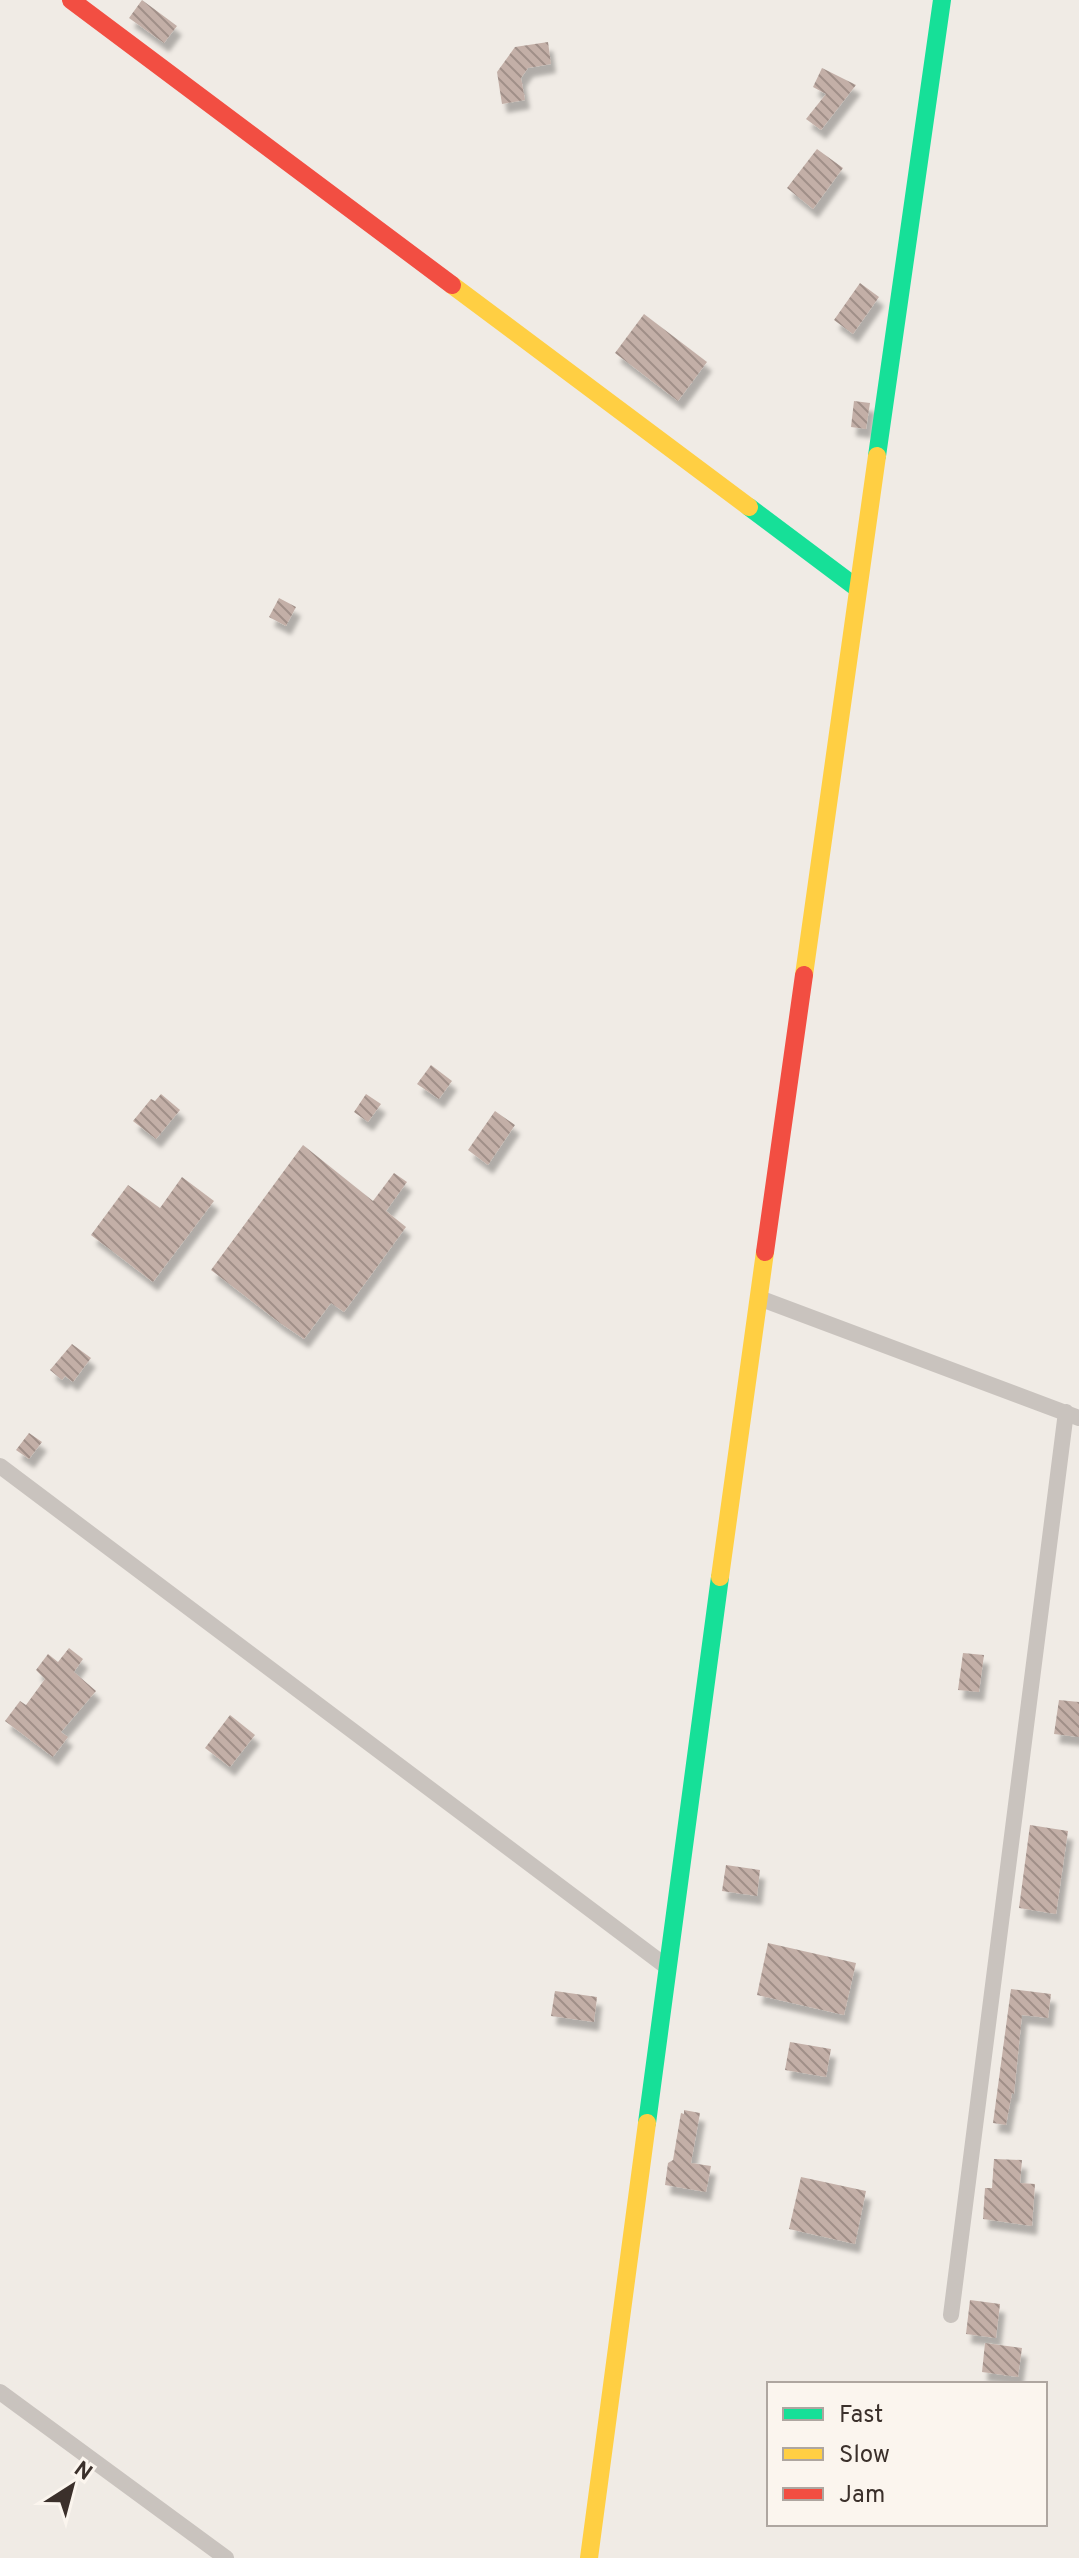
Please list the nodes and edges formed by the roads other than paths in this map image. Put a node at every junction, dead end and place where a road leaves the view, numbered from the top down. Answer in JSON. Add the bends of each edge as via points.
{"nodes":[{"id":1,"x":71,"y":0,"type":"edge"},
{"id":2,"x":942,"y":0,"type":"edge"},
{"id":3,"x":857,"y":588,"type":"junction"},
{"id":4,"x":759,"y":1298,"type":"junction"},
{"id":5,"x":1072,"y":1415,"type":"edge"},
{"id":6,"x":0,"y":1466,"type":"edge"},
{"id":7,"x":667,"y":1967,"type":"junction"},
{"id":8,"x":951,"y":2315,"type":"dead end"},
{"id":9,"x":0,"y":2392,"type":"edge"},
{"id":10,"x":226,"y":2558,"type":"edge"},
{"id":11,"x":589,"y":2558,"type":"edge"}],
"edges":[{"from":1,"to":3,"type":"street"},
{"from":2,"to":3,"type":"street"},
{"from":3,"to":4,"type":"street"},
{"from":4,"to":5,"type":"street"},
{"from":4,"to":7,"type":"street"},
{"from":5,"to":8,"type":"street"},
{"from":6,"to":7,"type":"street"},
{"from":7,"to":11,"type":"street"},
{"from":9,"to":10,"type":"street"}]}
